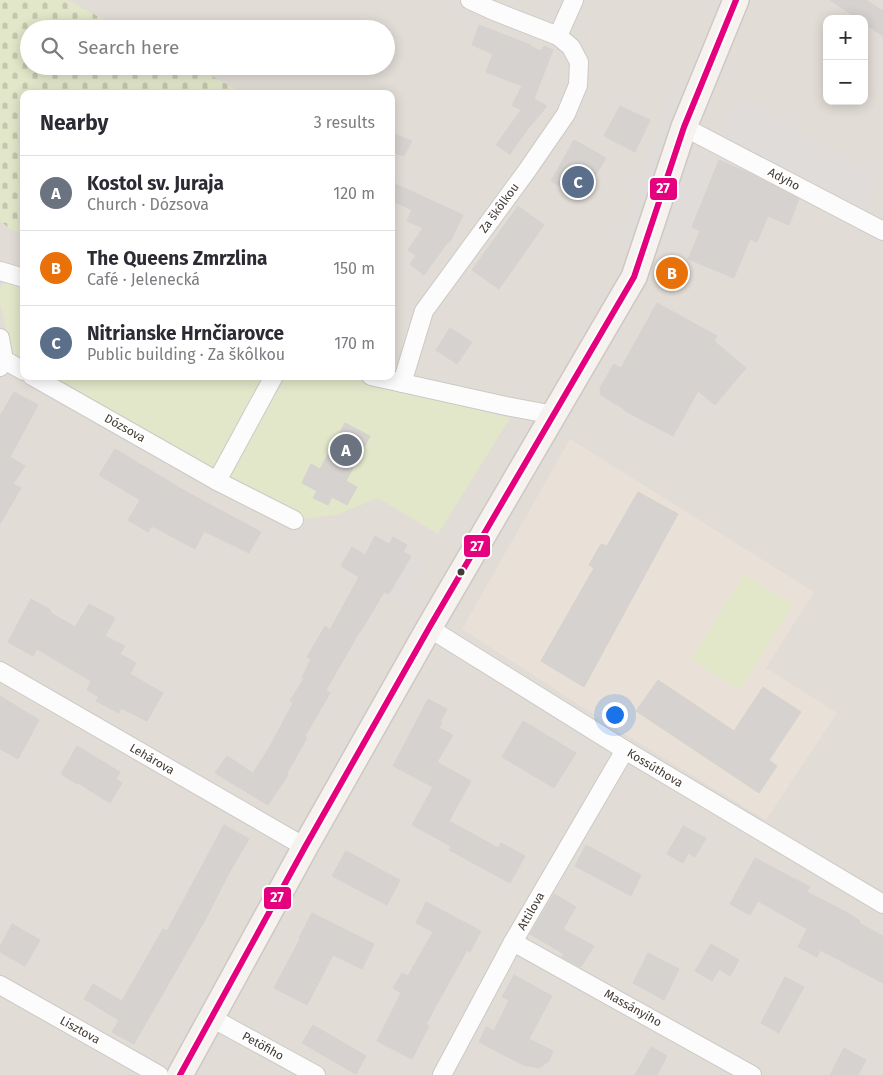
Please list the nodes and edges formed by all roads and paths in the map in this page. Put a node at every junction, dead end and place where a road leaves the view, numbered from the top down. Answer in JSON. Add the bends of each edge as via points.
{"nodes":[{"id":1,"x":470,"y":0,"type":"edge"},
{"id":2,"x":574,"y":0,"type":"edge"},
{"id":3,"x":736,"y":0,"type":"edge"},
{"id":4,"x":558,"y":36,"type":"junction"},
{"id":5,"x":684,"y":127,"type":"junction"},
{"id":6,"x":883,"y":231,"type":"edge"},
{"id":7,"x":0,"y":271,"type":"edge"},
{"id":8,"x":20,"y":277,"type":"edge"},
{"id":9,"x":0,"y":338,"type":"edge"},
{"id":10,"x":2,"y":364,"type":"edge"},
{"id":11,"x":20,"y":370,"type":"edge"},
{"id":12,"x":39,"y":380,"type":"edge"},
{"id":13,"x":272,"y":380,"type":"edge"},
{"id":14,"x":386,"y":380,"type":"edge"},
{"id":15,"x":402,"y":384,"type":"junction"},
{"id":16,"x":554,"y":415,"type":"junction"},
{"id":17,"x":217,"y":480,"type":"junction"},
{"id":18,"x":294,"y":520,"type":"dead end"},
{"id":19,"x":429,"y":628,"type":"junction"},
{"id":20,"x":0,"y":671,"type":"edge"},
{"id":21,"x":626,"y":750,"type":"junction"},
{"id":22,"x":305,"y":847,"type":"junction"},
{"id":23,"x":883,"y":904,"type":"edge"},
{"id":24,"x":513,"y":942,"type":"junction"},
{"id":25,"x":0,"y":985,"type":"edge"},
{"id":26,"x":210,"y":1017,"type":"junction"},
{"id":27,"x":159,"y":1075,"type":"edge"},
{"id":28,"x":180,"y":1075,"type":"edge"},
{"id":29,"x":316,"y":1075,"type":"edge"},
{"id":30,"x":442,"y":1075,"type":"edge"},
{"id":31,"x":752,"y":1075,"type":"edge"}],
"edges":[{"from":1,"to":4,"type":"street","name":"Za škôlkou"},
{"from":2,"to":4,"type":"street"},
{"from":3,"to":5,"type":"street"},
{"from":4,"to":15,"type":"street","name":"Za škôlkou","via":[[571,47],[579,62],[578,85],[566,114],[424,311]]},
{"from":5,"to":6,"type":"street","name":"Adyho"},
{"from":5,"to":16,"type":"street","via":[[634,277]]},
{"from":7,"to":8,"type":"street"},
{"from":9,"to":10,"type":"street"},
{"from":10,"to":11,"type":"street"},
{"from":12,"to":17,"type":"street","name":"Dózsova"},
{"from":13,"to":17,"type":"street"},
{"from":14,"to":15,"type":"street"},
{"from":15,"to":16,"type":"street"},
{"from":16,"to":19,"type":"street"},
{"from":17,"to":18,"type":"street","name":"Dózsova"},
{"from":19,"to":21,"type":"street","name":"Kossúthova"},
{"from":19,"to":22,"type":"street"},
{"from":20,"to":22,"type":"street","name":"Lehárova"},
{"from":21,"to":23,"type":"street","name":"Kossúthova"},
{"from":21,"to":24,"type":"street","name":"Attilova"},
{"from":22,"to":26,"type":"street"},
{"from":24,"to":30,"type":"street","name":"Attilova"},
{"from":24,"to":31,"type":"street","name":"Massányiho"},
{"from":25,"to":27,"type":"street","name":"Lisztova"},
{"from":26,"to":28,"type":"street"},
{"from":26,"to":29,"type":"street","name":"Petöfiho"}]}
